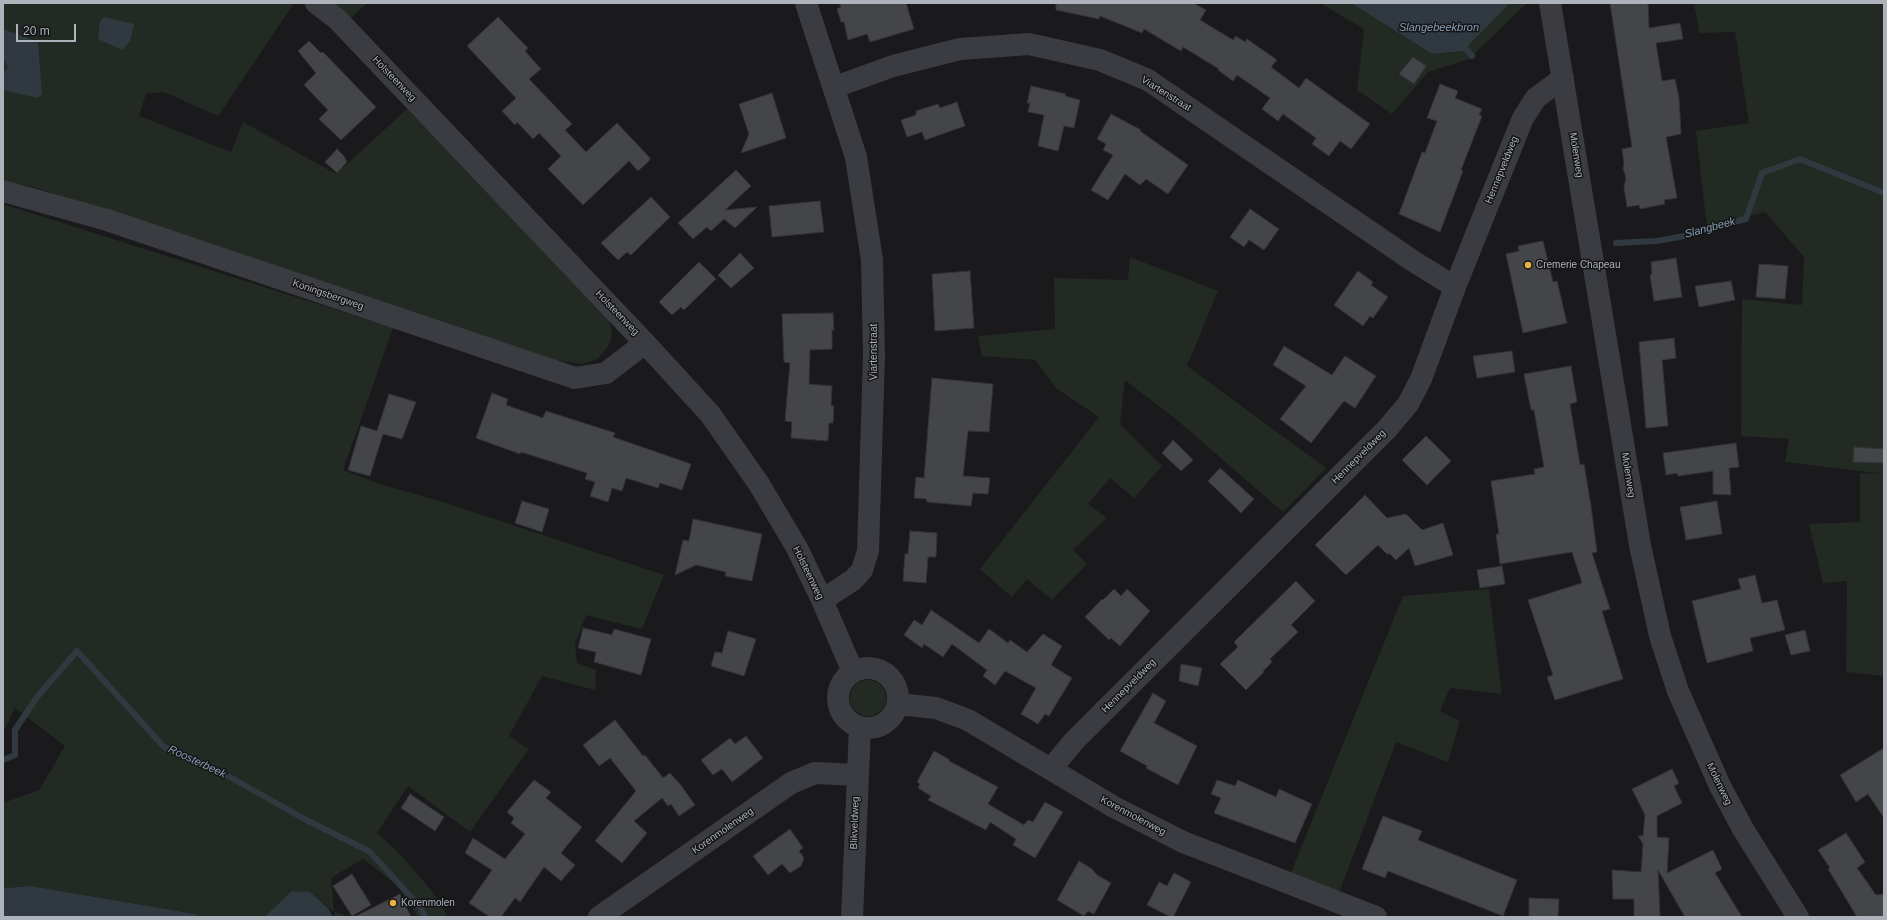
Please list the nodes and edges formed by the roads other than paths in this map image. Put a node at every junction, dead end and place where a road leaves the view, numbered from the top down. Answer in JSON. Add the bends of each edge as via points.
{"nodes":[{"id":1,"x":316,"y":3,"type":"edge"},
{"id":2,"x":806,"y":3,"type":"edge"},
{"id":3,"x":1550,"y":3,"type":"edge"},
{"id":4,"x":1563,"y":78,"type":"junction"},
{"id":5,"x":835,"y":87,"type":"junction"},
{"id":6,"x":3,"y":191,"type":"edge"},
{"id":7,"x":1455,"y":287,"type":"junction"},
{"id":8,"x":646,"y":343,"type":"junction"},
{"id":9,"x":822,"y":600,"type":"junction"},
{"id":10,"x":853,"y":672,"type":"junction"},
{"id":11,"x":898,"y":704,"type":"junction"},
{"id":12,"x":860,"y":728,"type":"junction"},
{"id":13,"x":1051,"y":769,"type":"junction"},
{"id":14,"x":857,"y":775,"type":"junction"},
{"id":15,"x":599,"y":917,"type":"edge"},
{"id":16,"x":852,"y":917,"type":"edge"},
{"id":17,"x":1376,"y":917,"type":"edge"},
{"id":18,"x":1798,"y":917,"type":"edge"}],
"edges":[{"from":1,"to":8,"type":"street","name":"Holsteenweg","via":[[337,19]]},
{"from":2,"to":5,"type":"street","name":"Viartenstraat"},
{"from":3,"to":4,"type":"street","name":"Molenweg"},
{"from":4,"to":7,"type":"street","name":"Hennepveldweg","via":[[1536,98],[1523,118]]},
{"from":4,"to":18,"type":"street","name":"Molenweg","via":[[1640,545],[1660,636],[1678,691],[1720,786],[1742,829]]},
{"from":5,"to":7,"type":"street","name":"Viartenstraat","via":[[893,66],[960,49],[1029,44],[1100,60],[1148,80]]},
{"from":5,"to":9,"type":"street","name":"Viartenstraat","via":[[856,157],[872,260],[874,355],[867,556],[862,570],[853,580]]},
{"from":6,"to":8,"type":"street","name":"Koningsbergweg","via":[[107,220],[575,378],[606,373]]},
{"from":7,"to":13,"type":"street","name":"Hennepveldweg","via":[[1421,379],[1408,404],[1391,424],[1074,741]]},
{"from":8,"to":9,"type":"street","name":"Holsteenweg","via":[[710,414],[758,484],[797,548]]},
{"from":9,"to":10,"type":"street","name":"Holsteenweg"},
{"from":10,"to":11,"type":"street","via":[[864,668],[883,671],[896,685]]},
{"from":10,"to":12,"type":"street","via":[[840,684],[837,701],[846,719]]},
{"from":11,"to":12,"type":"street","via":[[888,722],[880,726]]},
{"from":11,"to":13,"type":"street","name":"Korenmolenweg","via":[[936,708],[968,720]]},
{"from":12,"to":14,"type":"street","name":"Blikveldweg"},
{"from":13,"to":17,"type":"street","name":"Korenmolenweg","via":[[1114,807],[1183,842]]},
{"from":14,"to":15,"type":"street","name":"Korenmolenweg","via":[[814,773],[791,783]]},
{"from":14,"to":16,"type":"street","name":"Blikveldweg"}]}
